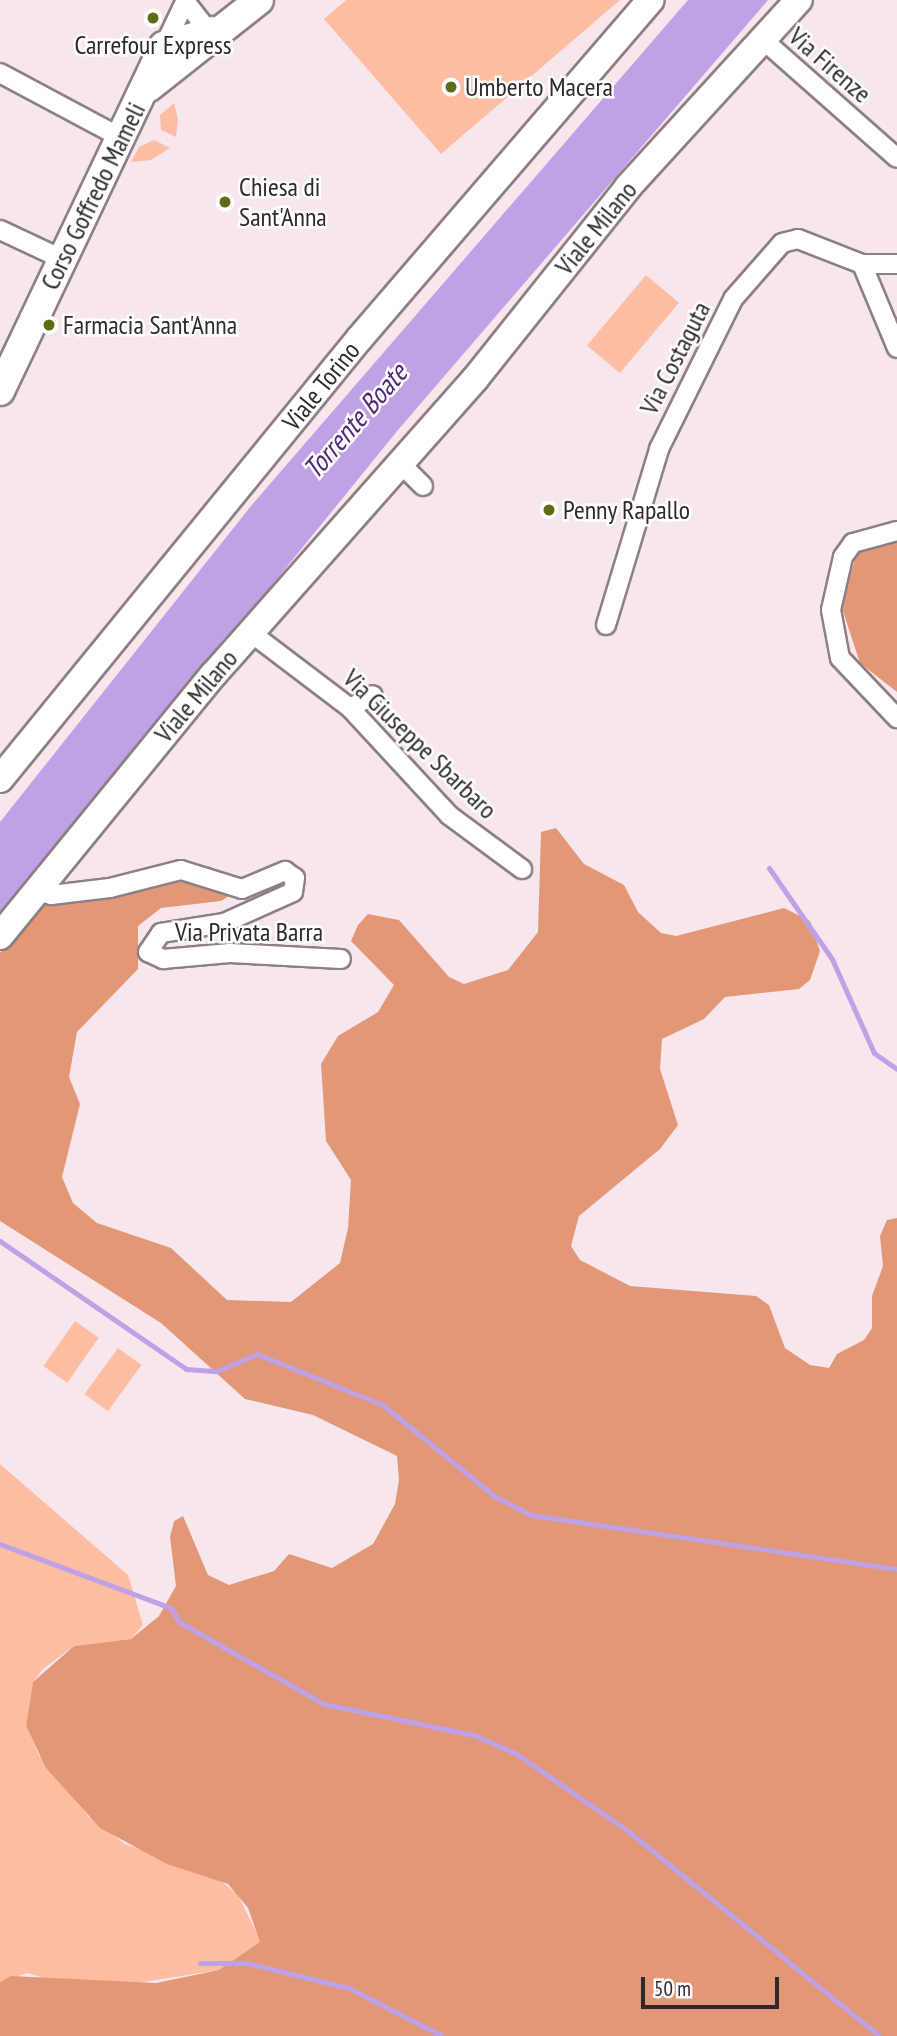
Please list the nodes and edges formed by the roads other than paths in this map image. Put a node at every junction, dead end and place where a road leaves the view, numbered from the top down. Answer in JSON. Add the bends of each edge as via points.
{"nodes":[{"id":1,"x":259,"y":0,"type":"edge"},
{"id":2,"x":651,"y":0,"type":"edge"},
{"id":3,"x":799,"y":0,"type":"edge"},
{"id":4,"x":185,"y":1,"type":"edge"},
{"id":5,"x":220,"y":29,"type":"junction"},
{"id":6,"x":761,"y":38,"type":"junction"},
{"id":7,"x":164,"y":46,"type":"junction"},
{"id":8,"x":0,"y":73,"type":"edge"},
{"id":9,"x":144,"y":91,"type":"junction"},
{"id":10,"x":118,"y":136,"type":"junction"},
{"id":11,"x":897,"y":158,"type":"edge"},
{"id":12,"x":0,"y":230,"type":"edge"},
{"id":13,"x":62,"y":259,"type":"junction"},
{"id":14,"x":862,"y":264,"type":"junction"},
{"id":15,"x":897,"y":264,"type":"edge"},
{"id":16,"x":897,"y":348,"type":"edge"},
{"id":17,"x":0,"y":391,"type":"edge"},
{"id":18,"x":399,"y":462,"type":"junction"},
{"id":19,"x":423,"y":486,"type":"dead end"},
{"id":20,"x":897,"y":531,"type":"edge"},
{"id":21,"x":606,"y":625,"type":"dead end"},
{"id":22,"x":250,"y":632,"type":"junction"},
{"id":23,"x":373,"y":695,"type":"dead end"},
{"id":24,"x":350,"y":708,"type":"junction"},
{"id":25,"x":897,"y":718,"type":"edge"},
{"id":26,"x":0,"y":779,"type":"edge"},
{"id":27,"x":522,"y":869,"type":"dead end"},
{"id":28,"x":37,"y":891,"type":"junction"},
{"id":29,"x":0,"y":936,"type":"edge"},
{"id":30,"x":341,"y":959,"type":"dead end"}],
"edges":[{"from":1,"to":5,"type":"main road"},
{"from":2,"to":26,"type":"street","name":"Viale Torino","via":[[359,339]]},
{"from":3,"to":6,"type":"street","name":"Viale Milano"},
{"from":4,"to":5,"type":"street"},
{"from":4,"to":7,"type":"street","name":"Corso Goffredo Mameli"},
{"from":5,"to":7,"type":"main road"},
{"from":5,"to":9,"type":"main road"},
{"from":6,"to":11,"type":"street","name":"Via Firenze"},
{"from":6,"to":18,"type":"street","name":"Viale Milano"},
{"from":7,"to":9,"type":"main road","name":"Corso Goffredo Mameli"},
{"from":8,"to":10,"type":"street"},
{"from":9,"to":10,"type":"main road","name":"Corso Goffredo Mameli"},
{"from":10,"to":13,"type":"main road","name":"Corso Goffredo Mameli"},
{"from":12,"to":13,"type":"street"},
{"from":13,"to":17,"type":"main road","name":"Corso Goffredo Mameli"},
{"from":14,"to":15,"type":"street","name":"Via Costaguta"},
{"from":14,"to":16,"type":"street"},
{"from":14,"to":21,"type":"street","name":"Via Costaguta","via":[[798,239],[782,243],[733,299],[659,449]]},
{"from":18,"to":19,"type":"street"},
{"from":18,"to":22,"type":"street","name":"Viale Milano"},
{"from":20,"to":25,"type":"street","via":[[853,543],[843,557],[831,610],[840,658]]},
{"from":22,"to":24,"type":"street","name":"Via Giuseppe Sbarbaro"},
{"from":22,"to":28,"type":"street","name":"Viale Milano"},
{"from":23,"to":24,"type":"street"},
{"from":24,"to":27,"type":"street","name":"Via Giuseppe Sbarbaro","via":[[430,797]]},
{"from":28,"to":29,"type":"street","name":"Viale Milano"},
{"from":28,"to":30,"type":"street","name":"Via Privata Barra","via":[[51,895],[110,888],[181,870],[242,889],[285,871],[295,878],[293,892],[224,923],[161,933],[148,952],[163,959],[230,953]]}]}
